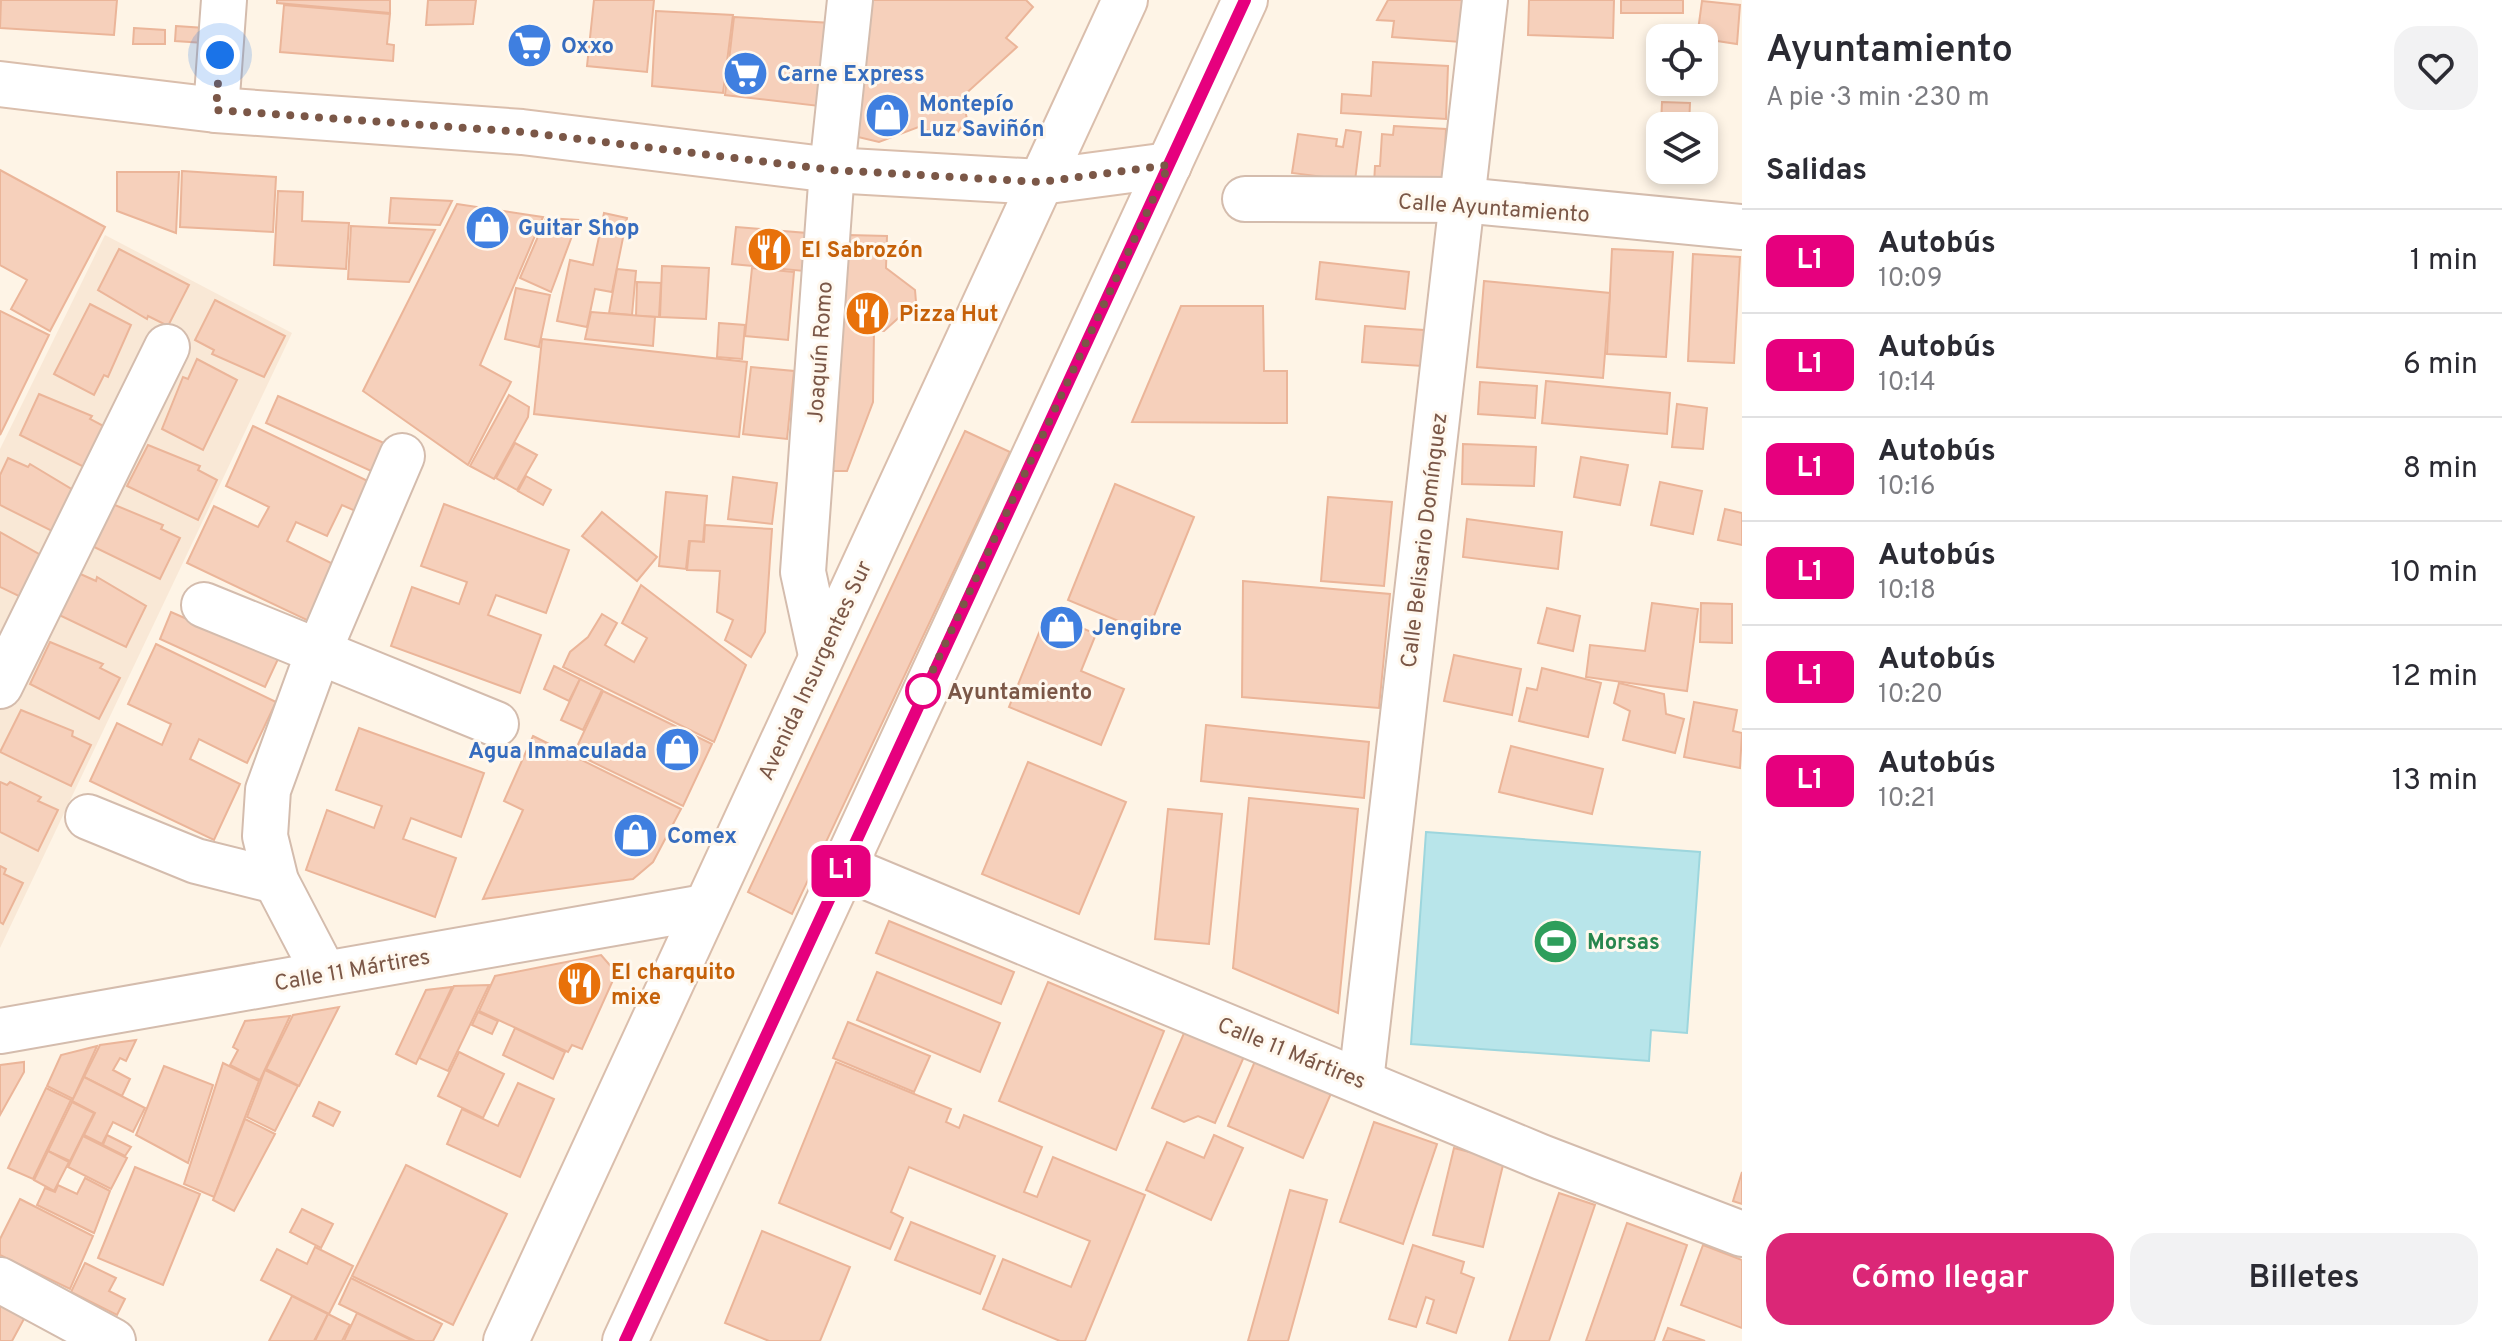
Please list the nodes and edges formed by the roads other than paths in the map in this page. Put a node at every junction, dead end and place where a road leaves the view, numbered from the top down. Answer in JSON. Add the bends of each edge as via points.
{"nodes":[{"id":1,"x":224,"y":0,"type":"edge"},
{"id":2,"x":850,"y":0,"type":"edge"},
{"id":3,"x":1125,"y":0,"type":"edge"},
{"id":4,"x":1245,"y":0,"type":"edge"},
{"id":5,"x":1485,"y":0,"type":"edge"},
{"id":6,"x":0,"y":84,"type":"edge"},
{"id":7,"x":216,"y":110,"type":"junction"},
{"id":8,"x":1169,"y":165,"type":"junction"},
{"id":9,"x":832,"y":170,"type":"junction"},
{"id":10,"x":1041,"y":182,"type":"junction"},
{"id":11,"x":1245,"y":199,"type":"dead end"},
{"id":12,"x":1462,"y":200,"type":"junction"},
{"id":13,"x":1742,"y":227,"type":"edge"},
{"id":14,"x":167,"y":347,"type":"dead end"},
{"id":15,"x":402,"y":456,"type":"dead end"},
{"id":16,"x":204,"y":605,"type":"dead end"},
{"id":17,"x":318,"y":653,"type":"junction"},
{"id":18,"x":821,"y":655,"type":"junction"},
{"id":19,"x":0,"y":686,"type":"edge"},
{"id":20,"x":496,"y":724,"type":"dead end"},
{"id":21,"x":88,"y":817,"type":"dead end"},
{"id":22,"x":843,"y":867,"type":"junction"},
{"id":23,"x":276,"y":881,"type":"junction"},
{"id":24,"x":705,"y":907,"type":"junction"},
{"id":25,"x":324,"y":973,"type":"junction"},
{"id":26,"x":0,"y":1031,"type":"edge"},
{"id":27,"x":1361,"y":1081,"type":"junction"},
{"id":28,"x":1742,"y":1234,"type":"edge"},
{"id":29,"x":0,"y":1280,"type":"edge"},
{"id":30,"x":113,"y":1341,"type":"edge"},
{"id":31,"x":506,"y":1341,"type":"edge"},
{"id":32,"x":625,"y":1341,"type":"edge"}],
"edges":[{"from":1,"to":7,"type":"street"},
{"from":2,"to":9,"type":"street","name":"Joaquín Romo"},
{"from":3,"to":10,"type":"street","name":"Avenida Insurgentes Sur"},
{"from":4,"to":8,"type":"street"},
{"from":5,"to":12,"type":"street","name":"Calle Belisario Domínguez"},
{"from":6,"to":7,"type":"street"},
{"from":7,"to":9,"type":"street","via":[[522,132]]},
{"from":8,"to":10,"type":"street"},
{"from":8,"to":22,"type":"street"},
{"from":9,"to":10,"type":"street"},
{"from":9,"to":18,"type":"street","name":"Joaquín Romo","via":[[803,572]]},
{"from":10,"to":18,"type":"street","name":"Avenida Insurgentes Sur"},
{"from":11,"to":12,"type":"street","name":"Calle Ayuntamiento"},
{"from":12,"to":13,"type":"street","name":"Calle Ayuntamiento"},
{"from":12,"to":27,"type":"street","name":"Calle Belisario Domínguez"},
{"from":14,"to":19,"type":"street"},
{"from":15,"to":17,"type":"street"},
{"from":16,"to":17,"type":"street"},
{"from":17,"to":20,"type":"street"},
{"from":17,"to":23,"type":"street","via":[[268,790],[265,836]]},
{"from":18,"to":24,"type":"street","name":"Avenida Insurgentes Sur"},
{"from":21,"to":23,"type":"street","via":[[196,861]]},
{"from":22,"to":27,"type":"street","name":"Calle 11 Mártires"},
{"from":22,"to":32,"type":"street"},
{"from":23,"to":25,"type":"street"},
{"from":24,"to":25,"type":"street","name":"Calle 11 Mártires"},
{"from":24,"to":31,"type":"street","name":"Avenida Insurgentes Sur"},
{"from":25,"to":26,"type":"street","name":"Calle 11 Mártires"},
{"from":27,"to":28,"type":"street","name":"Calle 11 Mártires"},
{"from":29,"to":30,"type":"street"}]}
